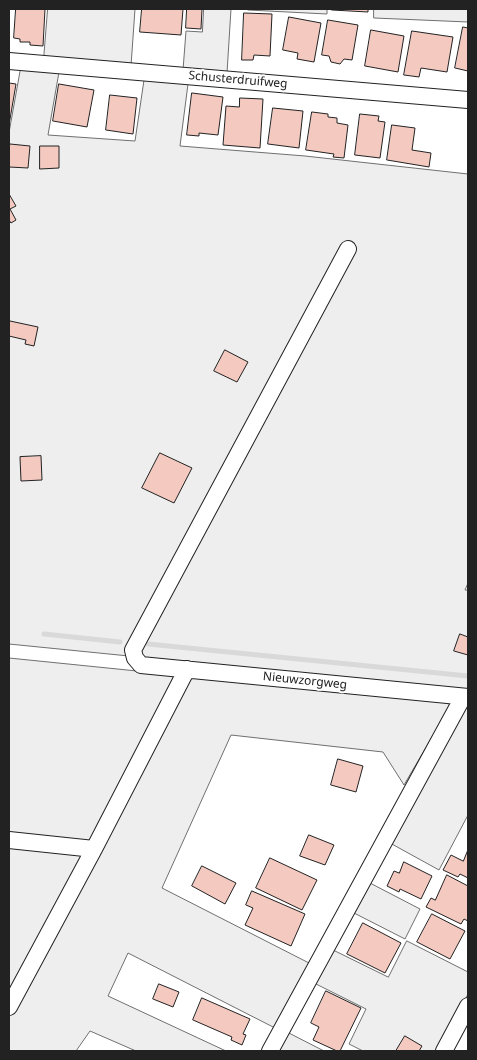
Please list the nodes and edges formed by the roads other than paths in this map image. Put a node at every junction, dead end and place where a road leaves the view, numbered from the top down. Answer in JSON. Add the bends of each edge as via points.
{"nodes":[{"id":1,"x":9,"y":61,"type":"edge"},
{"id":2,"x":468,"y":100,"type":"edge"},
{"id":3,"x":348,"y":250,"type":"dead end"},
{"id":4,"x":187,"y":669,"type":"junction"},
{"id":5,"x":466,"y":697,"type":"edge"},
{"id":6,"x":9,"y":840,"type":"edge"},
{"id":7,"x":94,"y":849,"type":"junction"},
{"id":8,"x":468,"y":1006,"type":"edge"},
{"id":9,"x":9,"y":1007,"type":"edge"},
{"id":10,"x":270,"y":1051,"type":"edge"},
{"id":11,"x":444,"y":1051,"type":"edge"}],
"edges":[{"from":1,"to":2,"type":"street","name":"Schusterdruifweg"},
{"from":3,"to":4,"type":"street","name":"Nieuwzorgweg","via":[[133,650],[134,658],[141,665]]},
{"from":4,"to":5,"type":"street","name":"Nieuwzorgweg"},
{"from":4,"to":7,"type":"street"},
{"from":5,"to":10,"type":"street"},
{"from":6,"to":7,"type":"street"},
{"from":7,"to":9,"type":"street"},
{"from":8,"to":11,"type":"street"}]}
